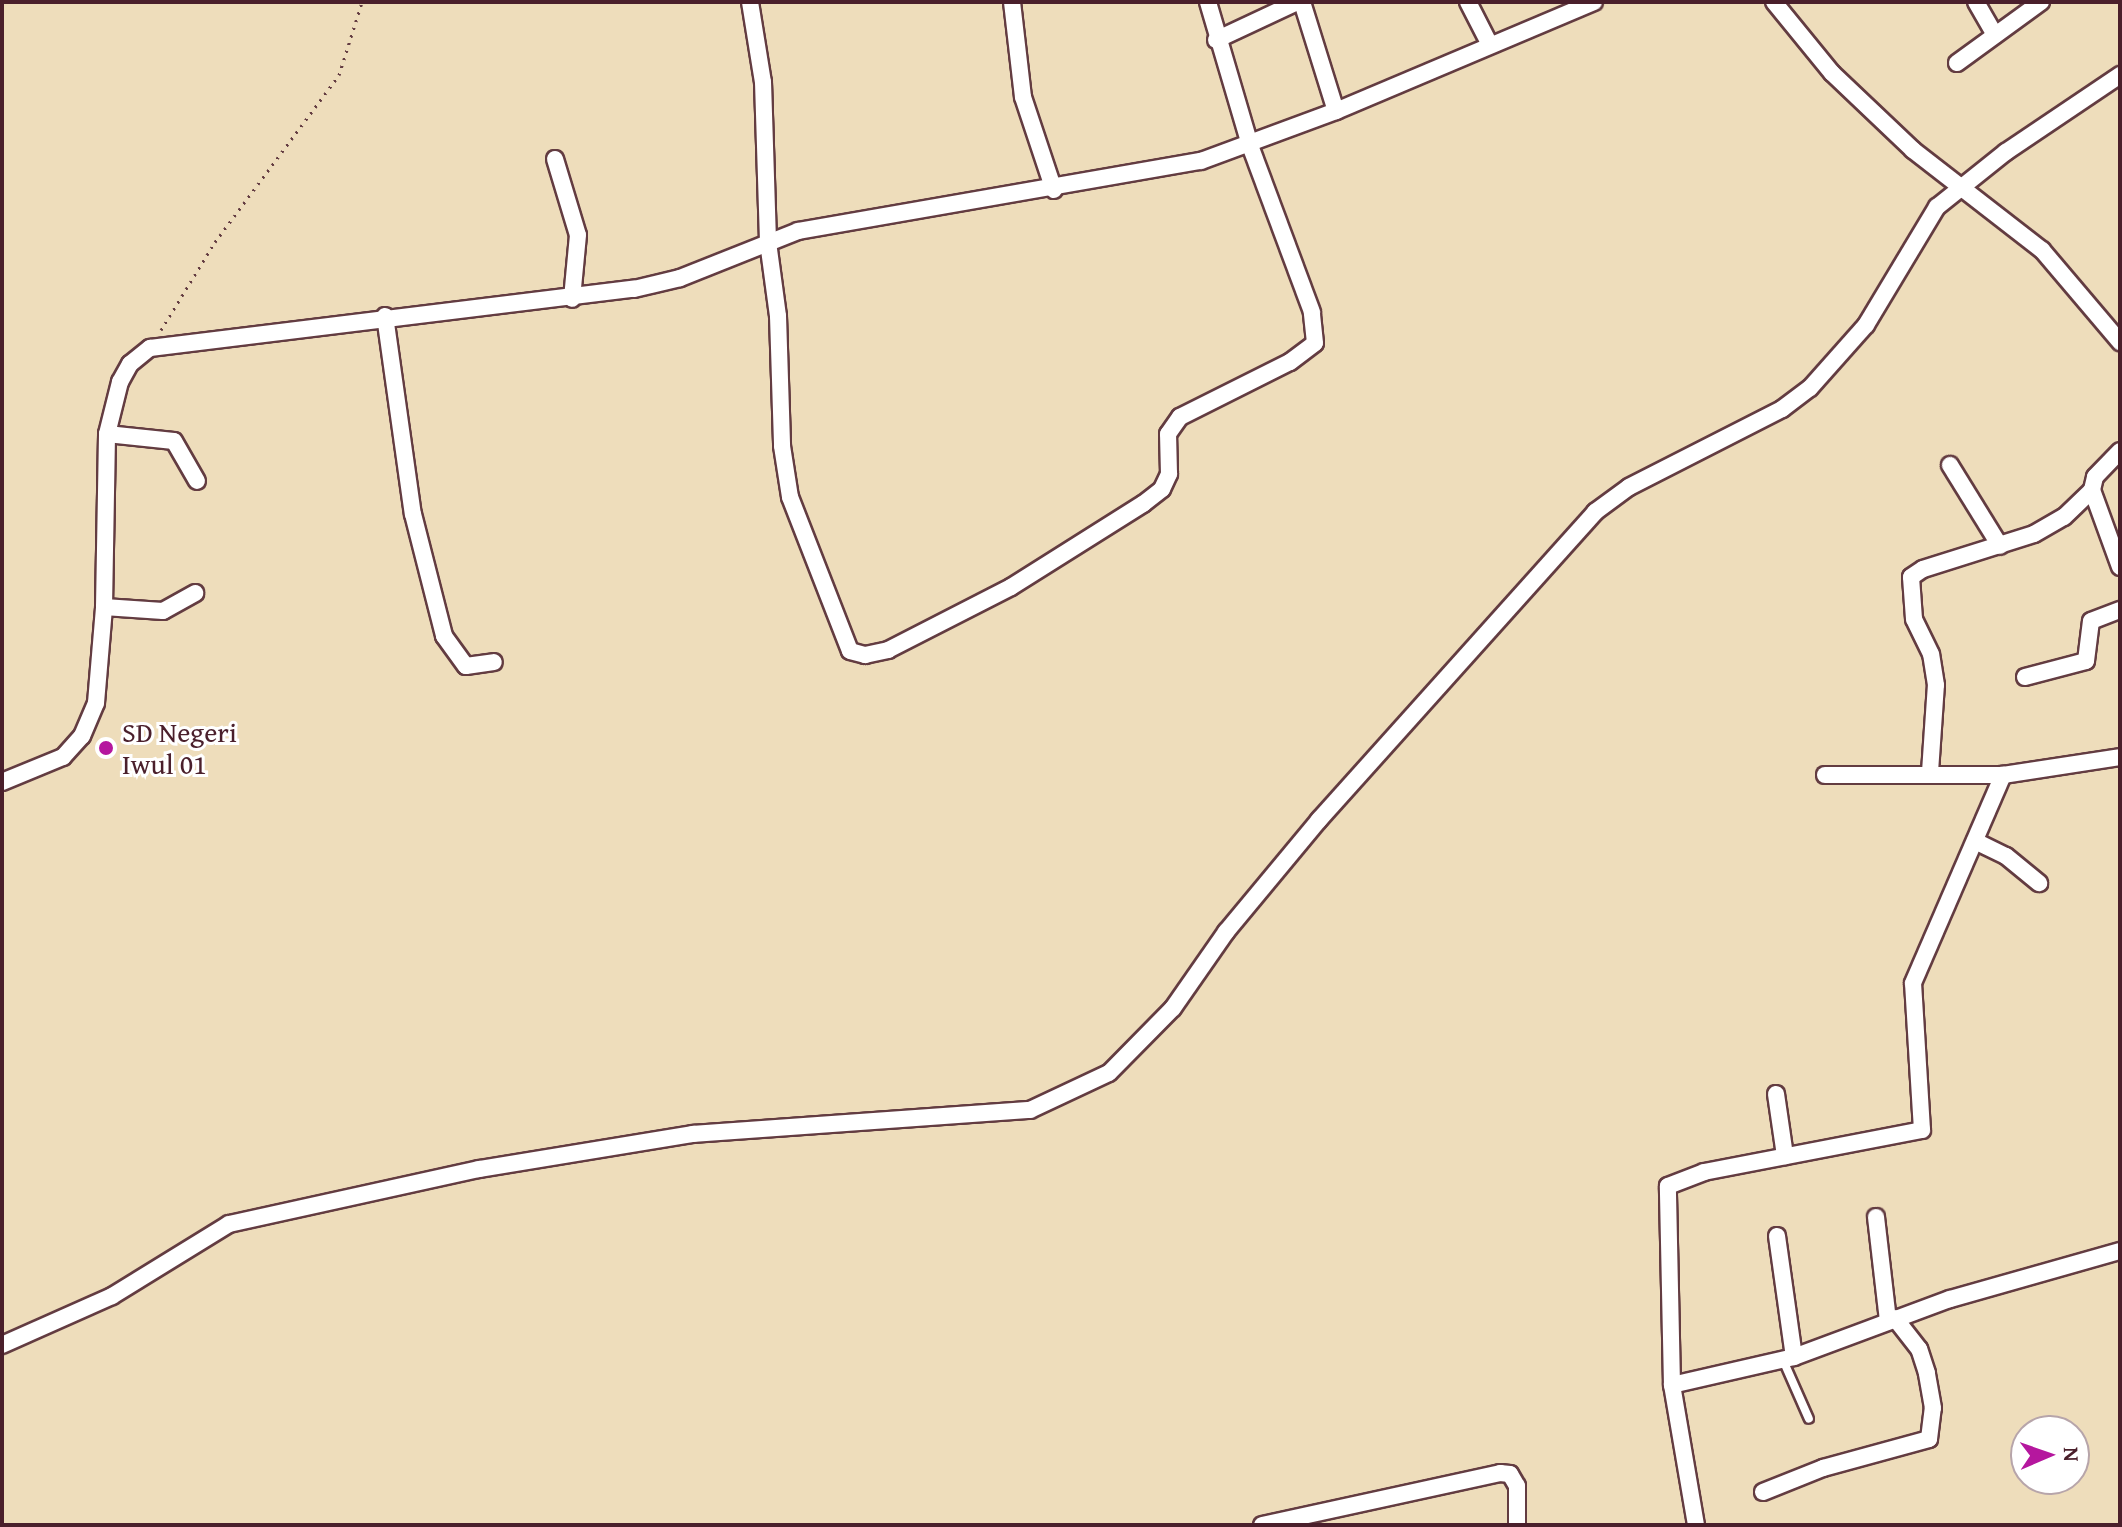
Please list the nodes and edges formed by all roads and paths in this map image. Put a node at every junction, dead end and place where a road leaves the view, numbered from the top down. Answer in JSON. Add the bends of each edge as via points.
{"nodes":[{"id":1,"x":362,"y":2,"type":"edge"},
{"id":2,"x":750,"y":2,"type":"edge"},
{"id":3,"x":1012,"y":2,"type":"edge"},
{"id":4,"x":1208,"y":2,"type":"edge"},
{"id":5,"x":1300,"y":2,"type":"edge"},
{"id":6,"x":1468,"y":2,"type":"edge"},
{"id":7,"x":1550,"y":2,"type":"edge"},
{"id":8,"x":1594,"y":2,"type":"edge"},
{"id":9,"x":1774,"y":2,"type":"edge"},
{"id":10,"x":1976,"y":2,"type":"edge"},
{"id":11,"x":2041,"y":2,"type":"edge"},
{"id":12,"x":1565,"y":13,"type":"junction"},
{"id":13,"x":1995,"y":35,"type":"junction"},
{"id":14,"x":1216,"y":40,"type":"junction"},
{"id":15,"x":1489,"y":43,"type":"junction"},
{"id":16,"x":1957,"y":63,"type":"dead end"},
{"id":17,"x":2120,"y":75,"type":"edge"},
{"id":18,"x":1336,"y":111,"type":"junction"},
{"id":19,"x":1250,"y":145,"type":"junction"},
{"id":20,"x":555,"y":159,"type":"dead end"},
{"id":21,"x":1960,"y":186,"type":"junction"},
{"id":22,"x":1054,"y":190,"type":"junction"},
{"id":23,"x":768,"y":242,"type":"junction"},
{"id":24,"x":572,"y":299,"type":"junction"},
{"id":25,"x":385,"y":316,"type":"junction"},
{"id":26,"x":2120,"y":342,"type":"edge"},
{"id":27,"x":150,"y":348,"type":"junction"},
{"id":28,"x":107,"y":434,"type":"junction"},
{"id":29,"x":2120,"y":451,"type":"edge"},
{"id":30,"x":1950,"y":465,"type":"dead end"},
{"id":31,"x":197,"y":481,"type":"dead end"},
{"id":32,"x":2092,"y":490,"type":"junction"},
{"id":33,"x":2000,"y":546,"type":"junction"},
{"id":34,"x":2120,"y":567,"type":"edge"},
{"id":35,"x":195,"y":593,"type":"dead end"},
{"id":36,"x":104,"y":607,"type":"junction"},
{"id":37,"x":2120,"y":610,"type":"edge"},
{"id":38,"x":494,"y":662,"type":"dead end"},
{"id":39,"x":2025,"y":677,"type":"dead end"},
{"id":40,"x":2120,"y":757,"type":"edge"},
{"id":41,"x":1930,"y":772,"type":"junction"},
{"id":42,"x":1825,"y":775,"type":"dead end"},
{"id":43,"x":2003,"y":775,"type":"junction"},
{"id":44,"x":2,"y":782,"type":"edge"},
{"id":45,"x":1975,"y":841,"type":"junction"},
{"id":46,"x":2039,"y":883,"type":"dead end"},
{"id":47,"x":1776,"y":1094,"type":"dead end"},
{"id":48,"x":1785,"y":1156,"type":"junction"},
{"id":49,"x":1876,"y":1217,"type":"dead end"},
{"id":50,"x":1777,"y":1236,"type":"dead end"},
{"id":51,"x":2120,"y":1251,"type":"edge"},
{"id":52,"x":1892,"y":1320,"type":"junction"},
{"id":53,"x":2,"y":1345,"type":"edge"},
{"id":54,"x":1789,"y":1358,"type":"junction"},
{"id":55,"x":1672,"y":1385,"type":"junction"},
{"id":56,"x":1809,"y":1419,"type":"dead end"},
{"id":57,"x":1763,"y":1492,"type":"dead end"},
{"id":58,"x":1262,"y":1525,"type":"edge"},
{"id":59,"x":1517,"y":1525,"type":"edge"},
{"id":60,"x":1696,"y":1525,"type":"edge"}],
"edges":[{"from":1,"to":27,"type":"path","via":[[339,75],[215,242]]},
{"from":2,"to":23,"type":"street","via":[[763,82]]},
{"from":3,"to":22,"type":"street","via":[[1023,97]]},
{"from":4,"to":14,"type":"street"},
{"from":5,"to":14,"type":"street"},
{"from":5,"to":18,"type":"street"},
{"from":6,"to":15,"type":"street"},
{"from":7,"to":12,"type":"street"},
{"from":8,"to":12,"type":"street"},
{"from":9,"to":21,"type":"street","via":[[1832,73],[1913,150]]},
{"from":10,"to":13,"type":"street"},
{"from":11,"to":13,"type":"street"},
{"from":12,"to":15,"type":"street"},
{"from":13,"to":16,"type":"street"},
{"from":14,"to":19,"type":"street"},
{"from":15,"to":18,"type":"street"},
{"from":17,"to":21,"type":"street"},
{"from":18,"to":19,"type":"street"},
{"from":19,"to":22,"type":"street","via":[[1201,161]]},
{"from":19,"to":23,"type":"street","via":[[1298,267],[1317,332],[1315,343],[1290,362],[1180,417],[1168,434],[1169,474],[1162,489],[1143,504],[1087,536],[1068,555],[880,653],[850,651],[790,497]]},
{"from":20,"to":24,"type":"street","via":[[576,218]]},
{"from":21,"to":26,"type":"street","via":[[2042,250]]},
{"from":21,"to":53,"type":"street","via":[[1920,232],[1866,325],[1810,388],[1782,409],[1629,487],[1585,523],[1319,820],[1226,932],[1165,1017],[1109,1073],[1030,1110],[693,1134],[479,1169],[229,1224],[112,1296]]},
{"from":22,"to":23,"type":"street","via":[[798,231]]},
{"from":23,"to":24,"type":"street","via":[[680,278]]},
{"from":24,"to":25,"type":"street"},
{"from":25,"to":27,"type":"street"},
{"from":25,"to":38,"type":"street","via":[[413,514],[444,636],[466,666]]},
{"from":27,"to":28,"type":"street","via":[[130,364],[120,382]]},
{"from":28,"to":31,"type":"street","via":[[174,441]]},
{"from":28,"to":36,"type":"street"},
{"from":29,"to":32,"type":"street","via":[[2095,477]]},
{"from":30,"to":33,"type":"street"},
{"from":32,"to":33,"type":"street","via":[[2064,517]]},
{"from":32,"to":34,"type":"street"},
{"from":33,"to":41,"type":"street","via":[[1911,577],[1914,619],[1931,654],[1936,685]]},
{"from":35,"to":36,"type":"street","via":[[163,611]]},
{"from":36,"to":44,"type":"street","via":[[96,703],[82,736],[63,757]]},
{"from":37,"to":39,"type":"street","via":[[2091,621],[2086,661]]},
{"from":40,"to":43,"type":"street"},
{"from":41,"to":42,"type":"street"},
{"from":41,"to":43,"type":"street"},
{"from":43,"to":45,"type":"street"},
{"from":45,"to":46,"type":"street","via":[[2006,856]]},
{"from":45,"to":48,"type":"street","via":[[1913,983],[1922,1130]]},
{"from":47,"to":48,"type":"street"},
{"from":48,"to":55,"type":"street","via":[[1704,1172],[1667,1188]]},
{"from":49,"to":52,"type":"street"},
{"from":50,"to":54,"type":"street"},
{"from":51,"to":52,"type":"street"},
{"from":52,"to":54,"type":"street"},
{"from":52,"to":57,"type":"street","via":[[1919,1349],[1927,1373],[1933,1408],[1929,1439],[1823,1468]]},
{"from":54,"to":55,"type":"street"},
{"from":54,"to":56,"type":"lane"},
{"from":55,"to":60,"type":"street"},
{"from":58,"to":59,"type":"street","via":[[1500,1473],[1510,1474],[1517,1486]]}]}
